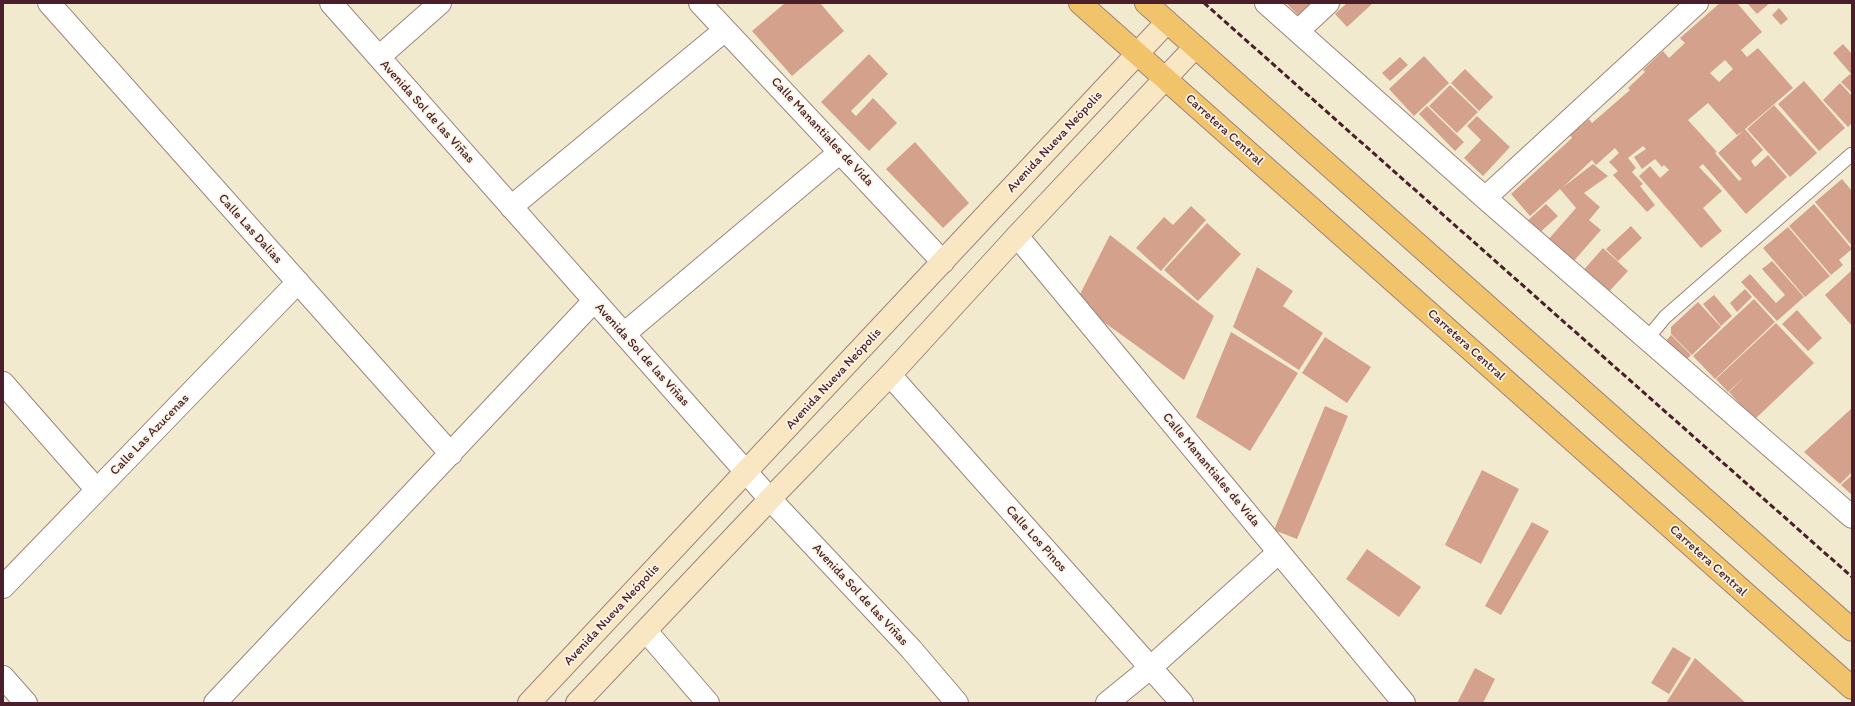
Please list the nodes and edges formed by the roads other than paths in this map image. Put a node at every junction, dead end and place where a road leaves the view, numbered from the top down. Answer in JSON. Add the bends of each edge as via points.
{"nodes":[{"id":1,"x":49,"y":3,"type":"edge"},
{"id":2,"x":331,"y":3,"type":"edge"},
{"id":3,"x":440,"y":3,"type":"edge"},
{"id":4,"x":700,"y":3,"type":"edge"},
{"id":5,"x":1080,"y":3,"type":"edge"},
{"id":6,"x":1146,"y":3,"type":"edge"},
{"id":7,"x":1266,"y":3,"type":"edge"},
{"id":8,"x":1328,"y":3,"type":"edge"},
{"id":9,"x":1696,"y":3,"type":"edge"},
{"id":10,"x":1167,"y":22,"type":"junction"},
{"id":11,"x":725,"y":30,"type":"junction"},
{"id":12,"x":1298,"y":31,"type":"junction"},
{"id":13,"x":1195,"y":47,"type":"junction"},
{"id":14,"x":1138,"y":54,"type":"junction"},
{"id":15,"x":379,"y":57,"type":"junction"},
{"id":16,"x":1166,"y":78,"type":"junction"},
{"id":17,"x":840,"y":152,"type":"junction"},
{"id":18,"x":1852,"y":154,"type":"edge"},
{"id":19,"x":1485,"y":198,"type":"junction"},
{"id":20,"x":511,"y":207,"type":"junction"},
{"id":21,"x":1016,"y":236,"type":"junction"},
{"id":22,"x":943,"y":262,"type":"junction"},
{"id":23,"x":298,"y":282,"type":"junction"},
{"id":24,"x":594,"y":301,"type":"junction"},
{"id":25,"x":624,"y":334,"type":"junction"},
{"id":26,"x":1646,"y":339,"type":"junction"},
{"id":27,"x":890,"y":375,"type":"junction"},
{"id":28,"x":3,"y":383,"type":"edge"},
{"id":29,"x":451,"y":454,"type":"junction"},
{"id":30,"x":746,"y":472,"type":"junction"},
{"id":31,"x":97,"y":490,"type":"junction"},
{"id":32,"x":770,"y":499,"type":"junction"},
{"id":33,"x":1852,"y":517,"type":"edge"},
{"id":34,"x":1279,"y":552,"type":"junction"},
{"id":35,"x":3,"y":587,"type":"edge"},
{"id":36,"x":1852,"y":630,"type":"edge"},
{"id":37,"x":646,"y":631,"type":"junction"},
{"id":38,"x":1150,"y":668,"type":"junction"},
{"id":39,"x":3,"y":677,"type":"edge"},
{"id":40,"x":1852,"y":688,"type":"edge"},
{"id":41,"x":26,"y":703,"type":"edge"},
{"id":42,"x":215,"y":703,"type":"edge"},
{"id":43,"x":529,"y":703,"type":"edge"},
{"id":44,"x":577,"y":703,"type":"edge"},
{"id":45,"x":708,"y":703,"type":"edge"},
{"id":46,"x":957,"y":703,"type":"edge"},
{"id":47,"x":1107,"y":703,"type":"edge"},
{"id":48,"x":1182,"y":703,"type":"edge"},
{"id":49,"x":1404,"y":703,"type":"edge"}],
"edges":[{"from":1,"to":23,"type":"street","name":"Calle Las Dalias"},
{"from":2,"to":15,"type":"street","name":"Avenida Sol de las Viñas"},
{"from":3,"to":15,"type":"street"},
{"from":4,"to":11,"type":"street","name":"Calle Manantiales de Vida"},
{"from":5,"to":14,"type":"highway","name":"Carretera Central"},
{"from":6,"to":10,"type":"highway"},
{"from":7,"to":12,"type":"street"},
{"from":8,"to":12,"type":"street"},
{"from":9,"to":19,"type":"street"},
{"from":10,"to":13,"type":"highway"},
{"from":10,"to":14,"type":"street","name":"Avenida Nueva Neópolis"},
{"from":11,"to":17,"type":"street","name":"Calle Manantiales de Vida"},
{"from":11,"to":20,"type":"street"},
{"from":12,"to":19,"type":"street"},
{"from":13,"to":16,"type":"street"},
{"from":13,"to":36,"type":"highway"},
{"from":14,"to":16,"type":"highway","name":"Carretera Central"},
{"from":14,"to":22,"type":"street","name":"Avenida Nueva Neópolis"},
{"from":15,"to":20,"type":"street","name":"Avenida Sol de las Viñas"},
{"from":16,"to":21,"type":"street"},
{"from":16,"to":40,"type":"highway","name":"Carretera Central"},
{"from":17,"to":22,"type":"street","name":"Calle Manantiales de Vida"},
{"from":17,"to":25,"type":"street"},
{"from":18,"to":26,"type":"lane","via":[[1665,317]]},
{"from":19,"to":26,"type":"street"},
{"from":20,"to":24,"type":"street","name":"Avenida Sol de las Viñas"},
{"from":21,"to":27,"type":"street"},
{"from":21,"to":34,"type":"street","name":"Calle Manantiales de Vida"},
{"from":22,"to":30,"type":"street","name":"Avenida Nueva Neópolis"},
{"from":23,"to":29,"type":"street","name":"Calle Las Dalias"},
{"from":23,"to":31,"type":"street","name":"Calle Las Azucenas"},
{"from":24,"to":25,"type":"street","name":"Avenida Sol de las Viñas"},
{"from":24,"to":29,"type":"street"},
{"from":25,"to":30,"type":"street","name":"Avenida Sol de las Viñas"},
{"from":26,"to":33,"type":"street"},
{"from":27,"to":32,"type":"street"},
{"from":27,"to":38,"type":"street","name":"Calle Los Pinos"},
{"from":28,"to":31,"type":"street"},
{"from":29,"to":42,"type":"street"},
{"from":30,"to":32,"type":"street","name":"Avenida Sol de las Viñas"},
{"from":30,"to":43,"type":"street","name":"Avenida Nueva Neópolis"},
{"from":31,"to":35,"type":"street","name":"Calle Las Azucenas"},
{"from":32,"to":37,"type":"street"},
{"from":32,"to":46,"type":"street","name":"Avenida Sol de las Viñas","via":[[911,649]]},
{"from":34,"to":38,"type":"street"},
{"from":34,"to":49,"type":"street","name":"Calle Manantiales de Vida"},
{"from":37,"to":44,"type":"street"},
{"from":37,"to":45,"type":"street"},
{"from":38,"to":47,"type":"street"},
{"from":38,"to":48,"type":"street","name":"Calle Los Pinos"},
{"from":39,"to":41,"type":"street"}]}
